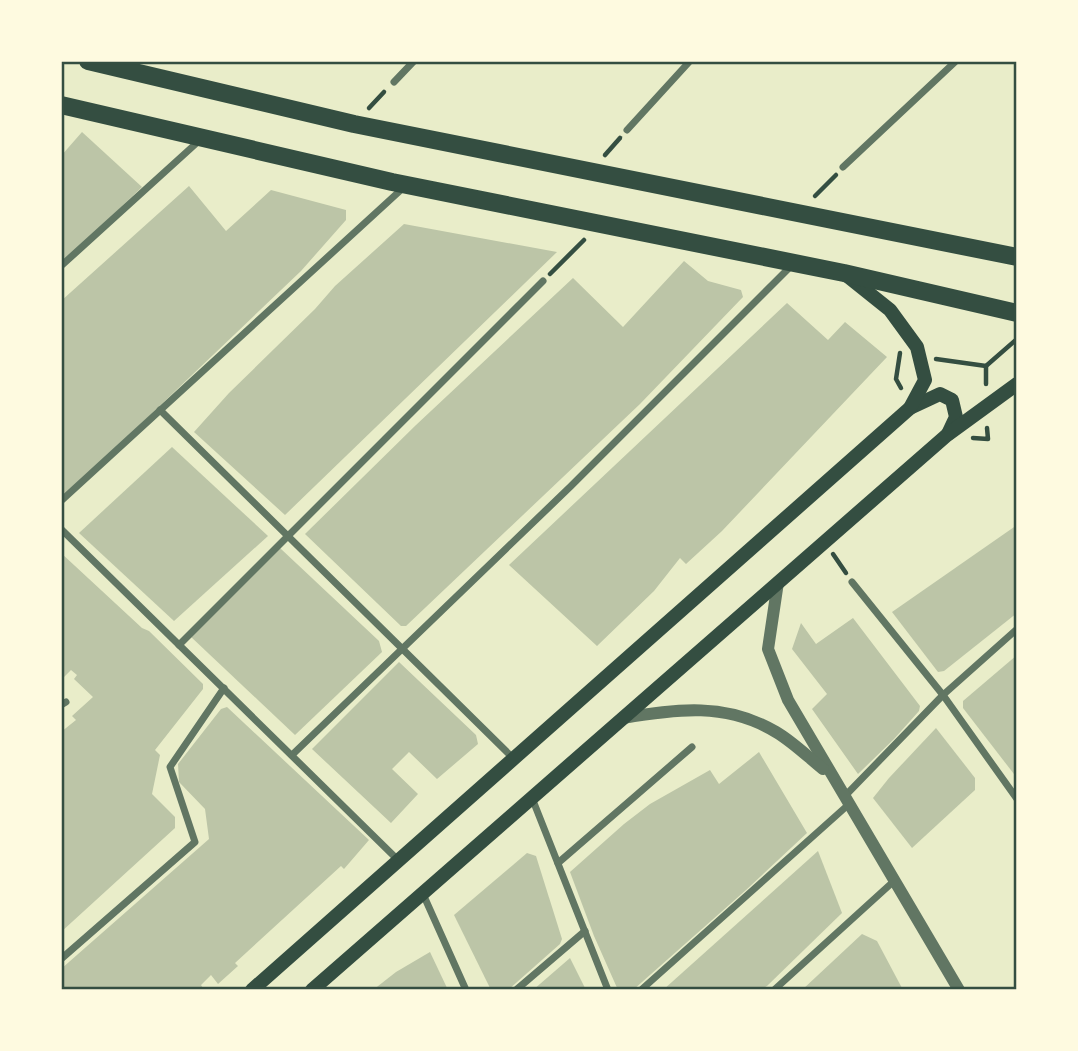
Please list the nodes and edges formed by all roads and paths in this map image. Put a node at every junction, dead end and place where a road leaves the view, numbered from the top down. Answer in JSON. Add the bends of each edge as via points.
{"nodes":[{"id":1,"x":88,"y":61,"type":"edge"},
{"id":2,"x":414,"y":61,"type":"edge"},
{"id":3,"x":690,"y":61,"type":"edge"},
{"id":4,"x":956,"y":61,"type":"edge"},
{"id":5,"x":394,"y":82,"type":"joint"},
{"id":6,"x":61,"y":105,"type":"edge"},
{"id":7,"x":354,"y":124,"type":"junction"},
{"id":8,"x":627,"y":130,"type":"joint"},
{"id":9,"x":203,"y":138,"type":"junction"},
{"id":10,"x":844,"y":167,"type":"joint"},
{"id":11,"x":590,"y":171,"type":"junction"},
{"id":12,"x":406,"y":185,"type":"junction"},
{"id":13,"x":797,"y":214,"type":"junction"},
{"id":14,"x":599,"y":225,"type":"junction"},
{"id":15,"x":1017,"y":257,"type":"edge"},
{"id":16,"x":792,"y":264,"type":"junction"},
{"id":17,"x":61,"y":266,"type":"edge"},
{"id":18,"x":844,"y":273,"type":"junction"},
{"id":19,"x":543,"y":281,"type":"joint"},
{"id":20,"x":1017,"y":313,"type":"edge"},
{"id":21,"x":1017,"y":339,"type":"edge"},
{"id":22,"x":912,"y":355,"type":"dead end"},
{"id":23,"x":924,"y":357,"type":"dead end"},
{"id":24,"x":986,"y":366,"type":"junction"},
{"id":25,"x":896,"y":379,"type":"dead end"},
{"id":26,"x":1017,"y":384,"type":"edge"},
{"id":27,"x":986,"y":391,"type":"dead end"},
{"id":28,"x":910,"y":408,"type":"junction"},
{"id":29,"x":160,"y":410,"type":"junction"},
{"id":30,"x":987,"y":427,"type":"dead end"},
{"id":31,"x":947,"y":435,"type":"junction"},
{"id":32,"x":969,"y":438,"type":"dead end"},
{"id":33,"x":61,"y":501,"type":"edge"},
{"id":34,"x":61,"y":528,"type":"edge"},
{"id":35,"x":287,"y":535,"type":"junction"},
{"id":36,"x":824,"y":542,"type":"junction"},
{"id":37,"x":778,"y":582,"type":"junction"},
{"id":38,"x":852,"y":582,"type":"joint"},
{"id":39,"x":1017,"y":629,"type":"edge"},
{"id":40,"x":179,"y":645,"type":"junction"},
{"id":41,"x":402,"y":649,"type":"junction"},
{"id":42,"x":224,"y":688,"type":"junction"},
{"id":43,"x":943,"y":695,"type":"junction"},
{"id":44,"x":623,"y":718,"type":"junction"},
{"id":45,"x":692,"y":747,"type":"dead end"},
{"id":46,"x":292,"y":755,"type":"junction"},
{"id":47,"x":512,"y":757,"type":"junction"},
{"id":48,"x":829,"y":773,"type":"junction"},
{"id":49,"x":532,"y":797,"type":"junction"},
{"id":50,"x":1017,"y":799,"type":"edge"},
{"id":51,"x":846,"y":801,"type":"junction"},
{"id":52,"x":399,"y":860,"type":"junction"},
{"id":53,"x":558,"y":863,"type":"junction"},
{"id":54,"x":894,"y":881,"type":"junction"},
{"id":55,"x":423,"y":893,"type":"junction"},
{"id":56,"x":585,"y":931,"type":"junction"},
{"id":57,"x":61,"y":959,"type":"edge"},
{"id":58,"x":252,"y":990,"type":"edge"},
{"id":59,"x":312,"y":990,"type":"edge"},
{"id":60,"x":466,"y":990,"type":"edge"},
{"id":61,"x":516,"y":990,"type":"edge"},
{"id":62,"x":608,"y":990,"type":"edge"},
{"id":63,"x":641,"y":990,"type":"edge"},
{"id":64,"x":774,"y":990,"type":"edge"},
{"id":65,"x":959,"y":990,"type":"edge"}],
"edges":[{"from":1,"to":7,"type":"highway"},
{"from":2,"to":5,"type":"street"},
{"from":3,"to":8,"type":"street"},
{"from":4,"to":10,"type":"street"},
{"from":5,"to":7,"type":"path"},
{"from":6,"to":9,"type":"highway"},
{"from":7,"to":11,"type":"highway"},
{"from":8,"to":11,"type":"path"},
{"from":9,"to":12,"type":"highway"},
{"from":9,"to":17,"type":"street"},
{"from":10,"to":13,"type":"path"},
{"from":11,"to":13,"type":"highway"},
{"from":12,"to":14,"type":"highway"},
{"from":12,"to":29,"type":"street"},
{"from":13,"to":15,"type":"highway"},
{"from":14,"to":16,"type":"highway"},
{"from":14,"to":19,"type":"path"},
{"from":16,"to":18,"type":"highway"},
{"from":16,"to":41,"type":"street"},
{"from":18,"to":20,"type":"highway"},
{"from":18,"to":28,"type":"main road","via":[[890,310],[917,347],[925,380]]},
{"from":19,"to":35,"type":"street"},
{"from":21,"to":24,"type":"path"},
{"from":22,"to":25,"type":"path","via":[[899,353]]},
{"from":23,"to":24,"type":"path"},
{"from":24,"to":27,"type":"path"},
{"from":26,"to":31,"type":"main road"},
{"from":28,"to":31,"type":"main road","via":[[940,394],[952,400],[956,417]]},
{"from":28,"to":47,"type":"main road"},
{"from":29,"to":33,"type":"street"},
{"from":29,"to":35,"type":"street"},
{"from":30,"to":32,"type":"path","via":[[988,439]]},
{"from":31,"to":36,"type":"main road"},
{"from":34,"to":40,"type":"street"},
{"from":35,"to":40,"type":"street"},
{"from":35,"to":41,"type":"street"},
{"from":36,"to":37,"type":"main road"},
{"from":36,"to":38,"type":"path"},
{"from":37,"to":44,"type":"main road"},
{"from":37,"to":48,"type":"street","via":[[768,649],[788,700]]},
{"from":38,"to":43,"type":"street"},
{"from":39,"to":43,"type":"street"},
{"from":40,"to":42,"type":"street"},
{"from":41,"to":46,"type":"street"},
{"from":41,"to":47,"type":"street"},
{"from":42,"to":46,"type":"street"},
{"from":42,"to":57,"type":"street","via":[[170,767],[195,842]]},
{"from":43,"to":50,"type":"street"},
{"from":43,"to":51,"type":"street"},
{"from":44,"to":48,"type":"street","via":[[671,710],[727,711],[775,732]]},
{"from":44,"to":49,"type":"main road"},
{"from":45,"to":53,"type":"street"},
{"from":46,"to":52,"type":"street"},
{"from":47,"to":52,"type":"main road"},
{"from":48,"to":51,"type":"street"},
{"from":49,"to":53,"type":"street"},
{"from":49,"to":55,"type":"main road"},
{"from":51,"to":54,"type":"street"},
{"from":51,"to":63,"type":"street"},
{"from":52,"to":58,"type":"main road"},
{"from":53,"to":56,"type":"street"},
{"from":54,"to":64,"type":"street"},
{"from":54,"to":65,"type":"street"},
{"from":55,"to":59,"type":"main road"},
{"from":55,"to":60,"type":"street"},
{"from":56,"to":61,"type":"street"},
{"from":56,"to":62,"type":"street"}]}
